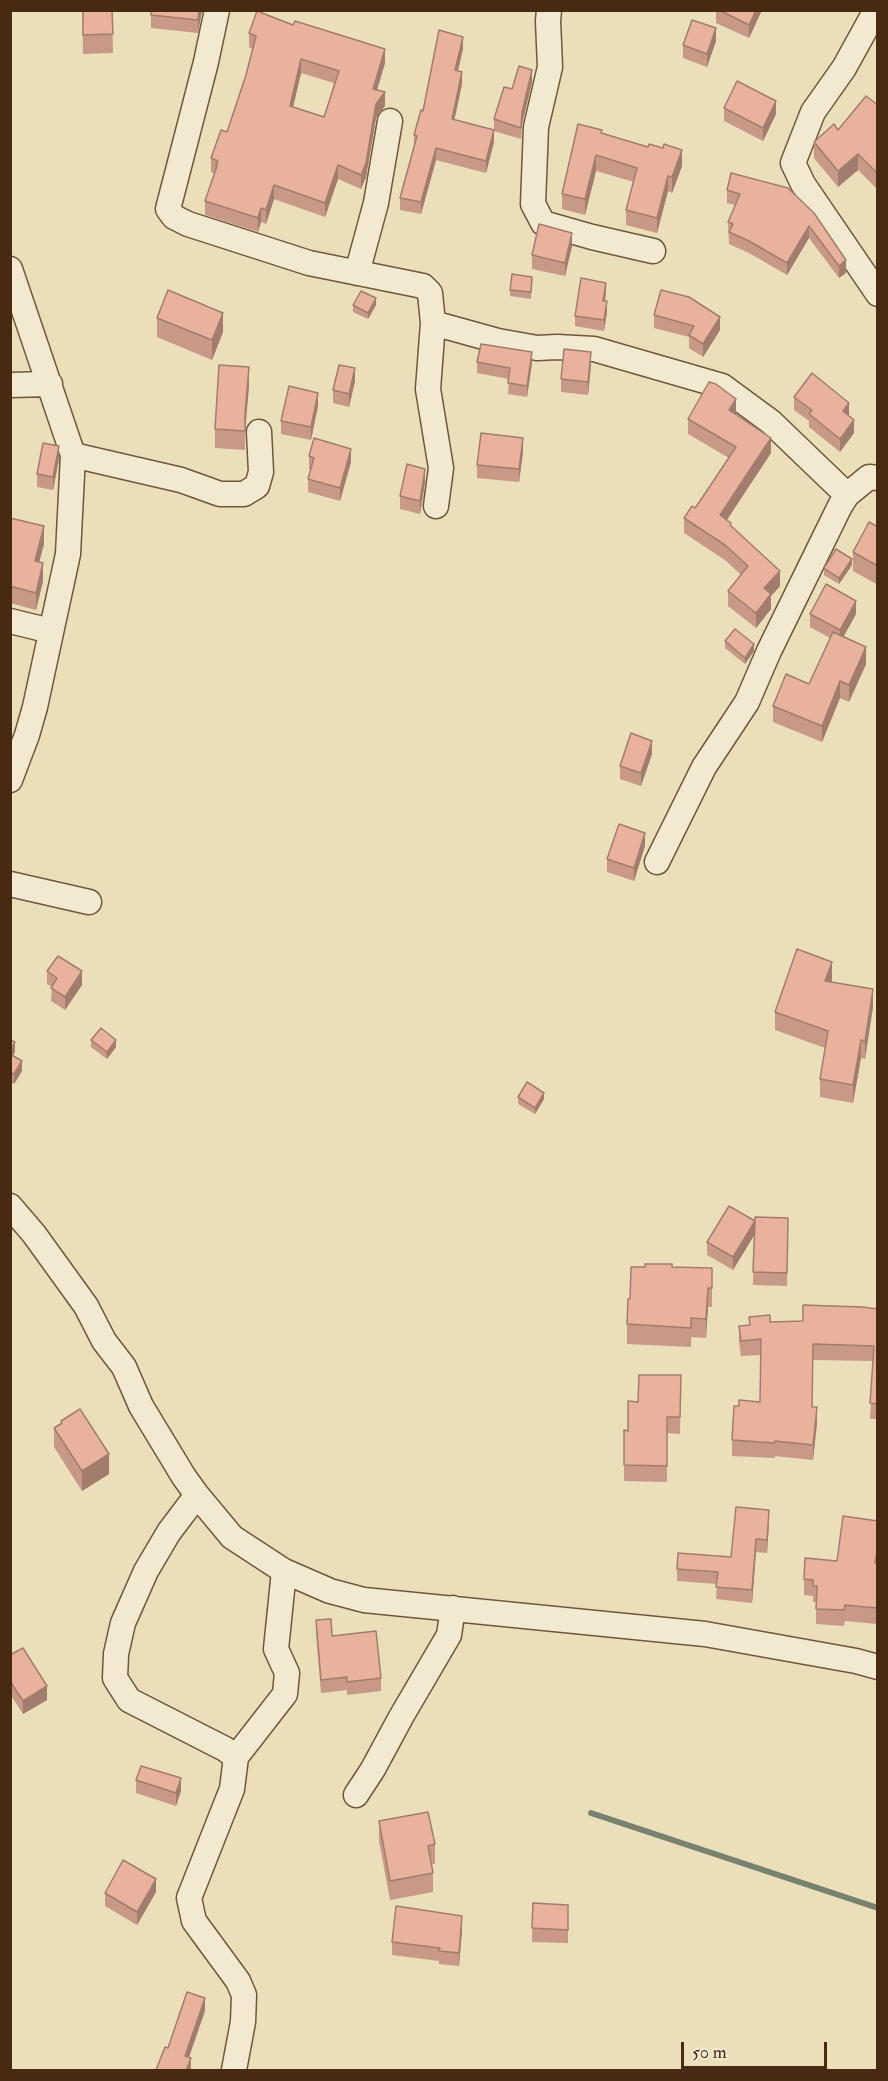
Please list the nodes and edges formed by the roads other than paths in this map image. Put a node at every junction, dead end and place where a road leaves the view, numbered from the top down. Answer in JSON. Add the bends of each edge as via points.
{"nodes":[{"id":1,"x":217,"y":10,"type":"edge"},
{"id":2,"x":549,"y":10,"type":"edge"},
{"id":3,"x":876,"y":10,"type":"edge"},
{"id":4,"x":390,"y":121,"type":"dead end"},
{"id":5,"x":653,"y":251,"type":"dead end"},
{"id":6,"x":10,"y":269,"type":"edge"},
{"id":7,"x":357,"y":273,"type":"junction"},
{"id":8,"x":878,"y":294,"type":"edge"},
{"id":9,"x":433,"y":323,"type":"junction"},
{"id":10,"x":50,"y":384,"type":"junction"},
{"id":11,"x":10,"y":385,"type":"edge"},
{"id":12,"x":259,"y":432,"type":"dead end"},
{"id":13,"x":73,"y":455,"type":"junction"},
{"id":14,"x":878,"y":478,"type":"edge"},
{"id":15,"x":847,"y":495,"type":"junction"},
{"id":16,"x":436,"y":506,"type":"dead end"},
{"id":17,"x":10,"y":621,"type":"edge"},
{"id":18,"x":51,"y":631,"type":"junction"},
{"id":19,"x":10,"y":780,"type":"edge"},
{"id":20,"x":657,"y":862,"type":"dead end"},
{"id":21,"x":10,"y":884,"type":"edge"},
{"id":22,"x":89,"y":902,"type":"dead end"},
{"id":23,"x":10,"y":1206,"type":"edge"},
{"id":24,"x":197,"y":1495,"type":"junction"},
{"id":25,"x":284,"y":1571,"type":"junction"},
{"id":26,"x":453,"y":1608,"type":"junction"},
{"id":27,"x":878,"y":1667,"type":"edge"},
{"id":28,"x":236,"y":1757,"type":"junction"},
{"id":29,"x":356,"y":1795,"type":"dead end"},
{"id":30,"x":234,"y":2070,"type":"edge"}],
"edges":[{"from":1,"to":7,"type":"street","via":[[168,209],[188,224],[309,263]]},
{"from":2,"to":5,"type":"street","via":[[550,67],[536,127],[533,204],[543,223]]},
{"from":3,"to":8,"type":"street","via":[[844,68],[813,112],[793,163],[803,184]]},
{"from":4,"to":7,"type":"street","via":[[376,203]]},
{"from":6,"to":10,"type":"street"},
{"from":7,"to":9,"type":"street","via":[[423,286],[430,293]]},
{"from":9,"to":15,"type":"street","via":[[537,348],[594,349],[722,386],[771,422]]},
{"from":9,"to":16,"type":"street","via":[[428,389],[441,468]]},
{"from":10,"to":11,"type":"street"},
{"from":10,"to":13,"type":"street"},
{"from":12,"to":13,"type":"street","via":[[261,472],[257,486],[244,494],[220,494],[181,480]]},
{"from":13,"to":18,"type":"street","via":[[68,554]]},
{"from":14,"to":15,"type":"street","via":[[869,477]]},
{"from":15,"to":20,"type":"street","via":[[747,702],[704,768]]},
{"from":17,"to":18,"type":"street"},
{"from":18,"to":19,"type":"street","via":[[27,735]]},
{"from":21,"to":22,"type":"street"},
{"from":23,"to":24,"type":"street","via":[[86,1306],[104,1341],[124,1367],[147,1416]]},
{"from":24,"to":25,"type":"street","via":[[232,1537]]},
{"from":24,"to":28,"type":"street","via":[[169,1532],[123,1623],[114,1678],[129,1700]]},
{"from":25,"to":26,"type":"street","via":[[330,1591],[364,1600]]},
{"from":25,"to":28,"type":"street","via":[[276,1649],[287,1673],[285,1694]]},
{"from":26,"to":27,"type":"street","via":[[705,1634]]},
{"from":26,"to":29,"type":"street","via":[[449,1635]]},
{"from":28,"to":30,"type":"street","via":[[232,1789],[189,1898],[194,1921],[244,1995]]}]}
